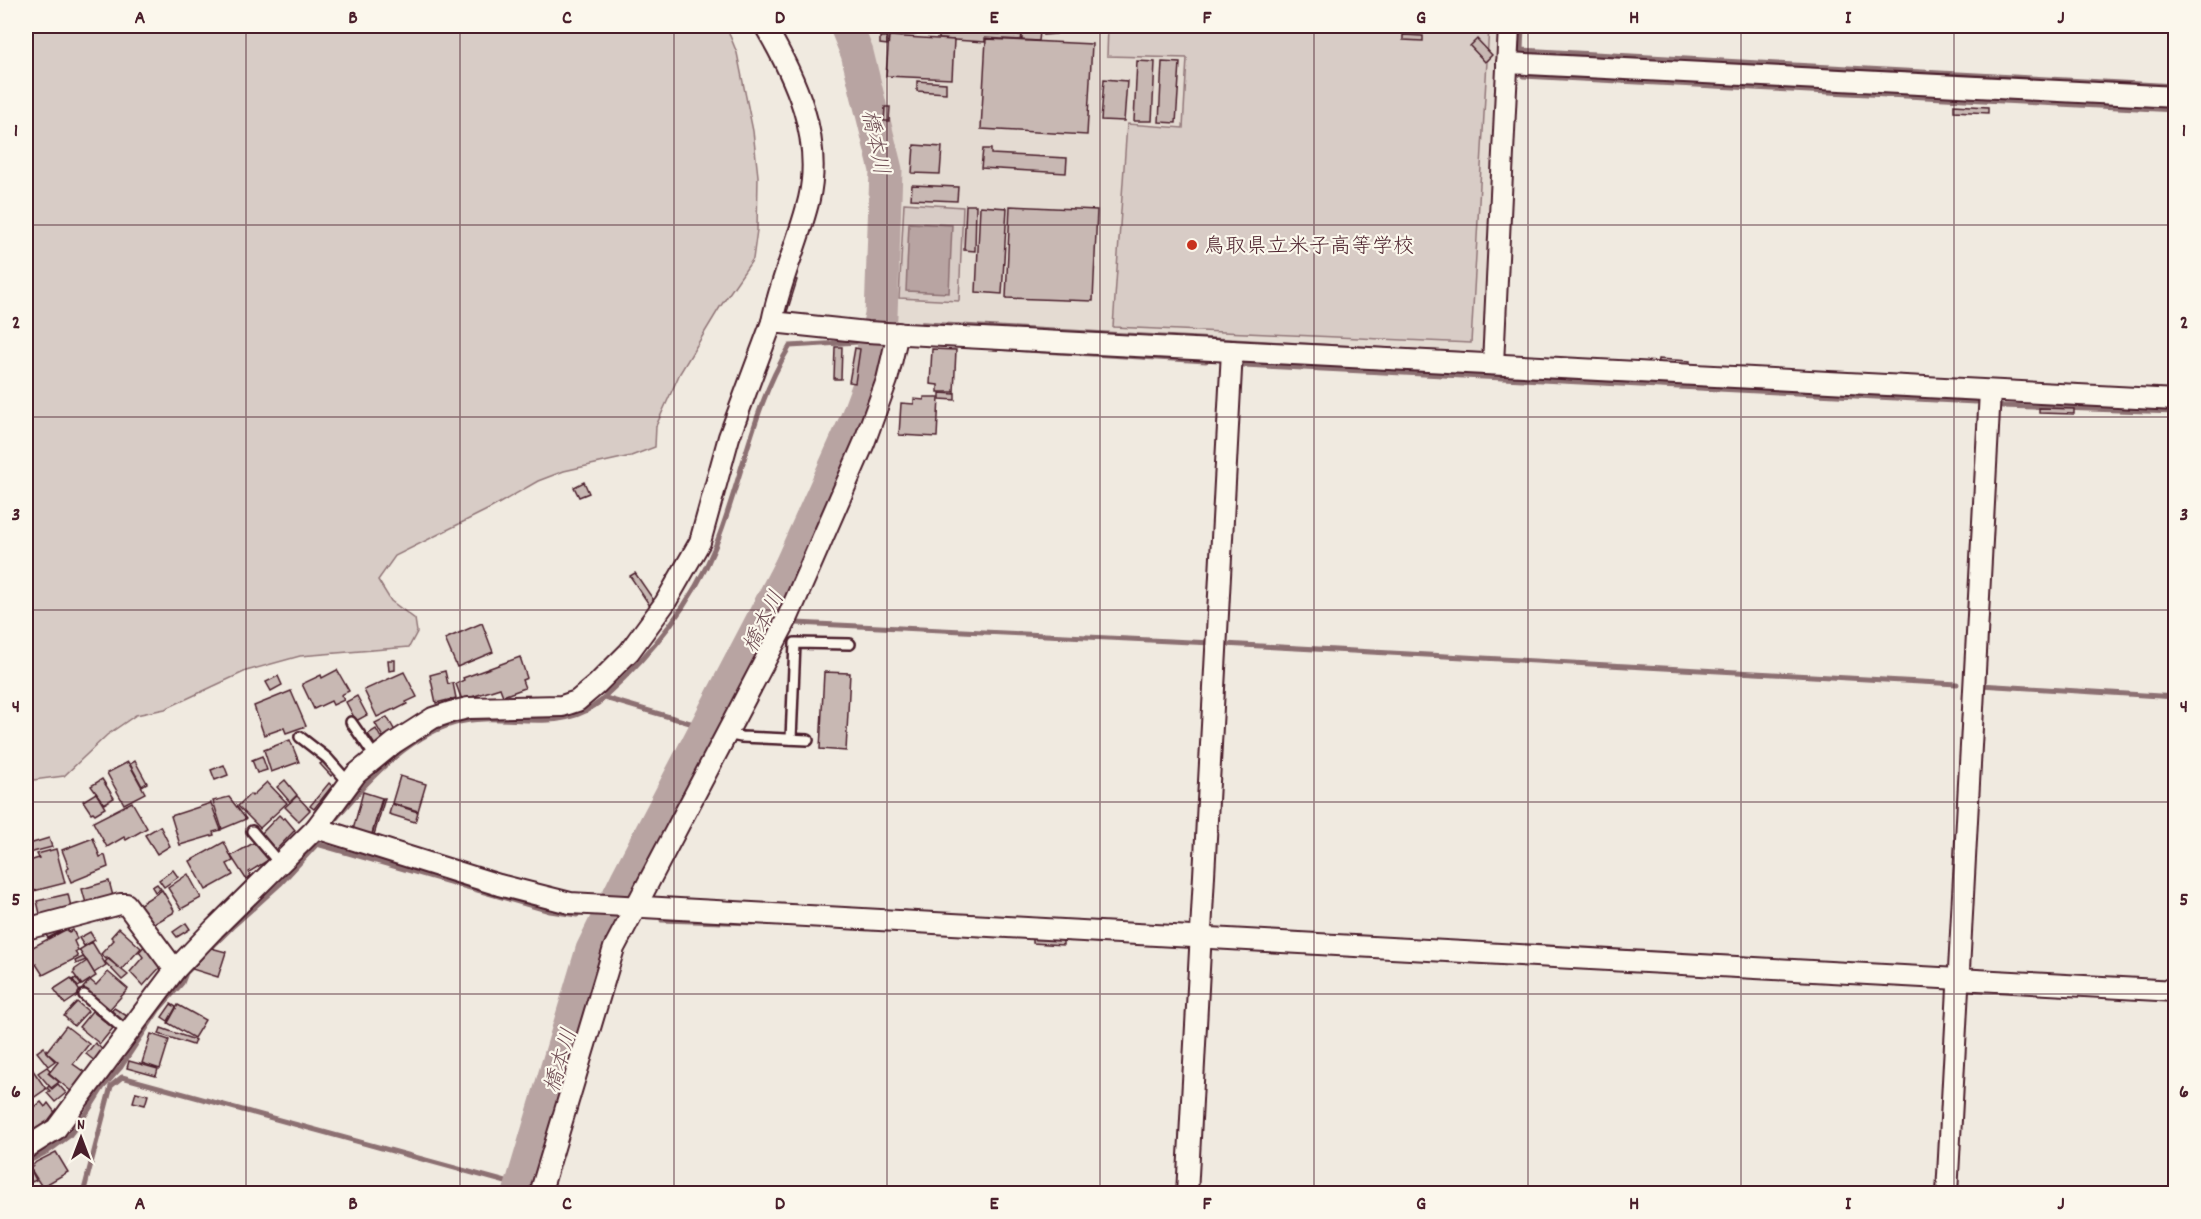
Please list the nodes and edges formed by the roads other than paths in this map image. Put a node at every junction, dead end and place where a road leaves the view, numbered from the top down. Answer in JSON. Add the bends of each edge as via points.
{"nodes":[{"id":1,"x":765,"y":26,"type":"edge"},
{"id":2,"x":1509,"y":26,"type":"edge"},
{"id":3,"x":1507,"y":63,"type":"junction"},
{"id":4,"x":2175,"y":97,"type":"edge"},
{"id":5,"x":772,"y":322,"type":"junction"},
{"id":6,"x":894,"y":333,"type":"junction"},
{"id":7,"x":1232,"y":351,"type":"junction"},
{"id":8,"x":1493,"y":364,"type":"junction"},
{"id":9,"x":1990,"y":391,"type":"junction"},
{"id":10,"x":2175,"y":400,"type":"edge"},
{"id":11,"x":850,"y":644,"type":"dead end"},
{"id":12,"x":351,"y":722,"type":"dead end"},
{"id":13,"x":726,"y":734,"type":"junction"},
{"id":14,"x":300,"y":737,"type":"dead end"},
{"id":15,"x":791,"y":739,"type":"junction"},
{"id":16,"x":808,"y":740,"type":"dead end"},
{"id":17,"x":376,"y":758,"type":"junction"},
{"id":18,"x":350,"y":783,"type":"junction"},
{"id":19,"x":316,"y":828,"type":"junction"},
{"id":20,"x":252,"y":831,"type":"dead end"},
{"id":21,"x":280,"y":864,"type":"junction"},
{"id":22,"x":635,"y":907,"type":"junction"},
{"id":23,"x":26,"y":929,"type":"edge"},
{"id":24,"x":1200,"y":938,"type":"junction"},
{"id":25,"x":175,"y":970,"type":"junction"},
{"id":26,"x":1958,"y":980,"type":"junction"},
{"id":27,"x":2175,"y":991,"type":"edge"},
{"id":28,"x":84,"y":995,"type":"dead end"},
{"id":29,"x":128,"y":1034,"type":"junction"},
{"id":30,"x":26,"y":1148,"type":"edge"},
{"id":31,"x":540,"y":1194,"type":"edge"},
{"id":32,"x":1187,"y":1194,"type":"edge"},
{"id":33,"x":1947,"y":1194,"type":"edge"}],
"edges":[{"from":1,"to":5,"type":"street","via":[[803,106],[812,161],[808,200]]},
{"from":2,"to":3,"type":"street"},
{"from":3,"to":4,"type":"street"},
{"from":3,"to":8,"type":"street"},
{"from":5,"to":6,"type":"street"},
{"from":5,"to":17,"type":"street","via":[[729,437],[700,542],[665,603],[629,652],[577,700],[562,706],[468,708],[450,712],[433,718]]},
{"from":6,"to":7,"type":"street"},
{"from":6,"to":13,"type":"street","via":[[887,380],[860,454],[788,617]]},
{"from":7,"to":8,"type":"street"},
{"from":7,"to":24,"type":"street"},
{"from":8,"to":9,"type":"street"},
{"from":9,"to":10,"type":"street"},
{"from":9,"to":26,"type":"street"},
{"from":11,"to":15,"type":"lane","via":[[795,643]]},
{"from":12,"to":17,"type":"lane"},
{"from":13,"to":15,"type":"lane"},
{"from":13,"to":22,"type":"street"},
{"from":14,"to":18,"type":"lane"},
{"from":15,"to":16,"type":"lane"},
{"from":17,"to":18,"type":"street"},
{"from":18,"to":19,"type":"street"},
{"from":19,"to":21,"type":"street"},
{"from":19,"to":22,"type":"street","via":[[570,903]]},
{"from":20,"to":21,"type":"lane"},
{"from":21,"to":25,"type":"street"},
{"from":22,"to":24,"type":"street"},
{"from":22,"to":31,"type":"street","via":[[614,948]]},
{"from":23,"to":25,"type":"street","via":[[126,904]]},
{"from":24,"to":26,"type":"street"},
{"from":24,"to":32,"type":"street"},
{"from":25,"to":29,"type":"street"},
{"from":26,"to":27,"type":"street"},
{"from":26,"to":33,"type":"street"},
{"from":28,"to":29,"type":"lane"},
{"from":29,"to":30,"type":"street","via":[[56,1129]]}]}
